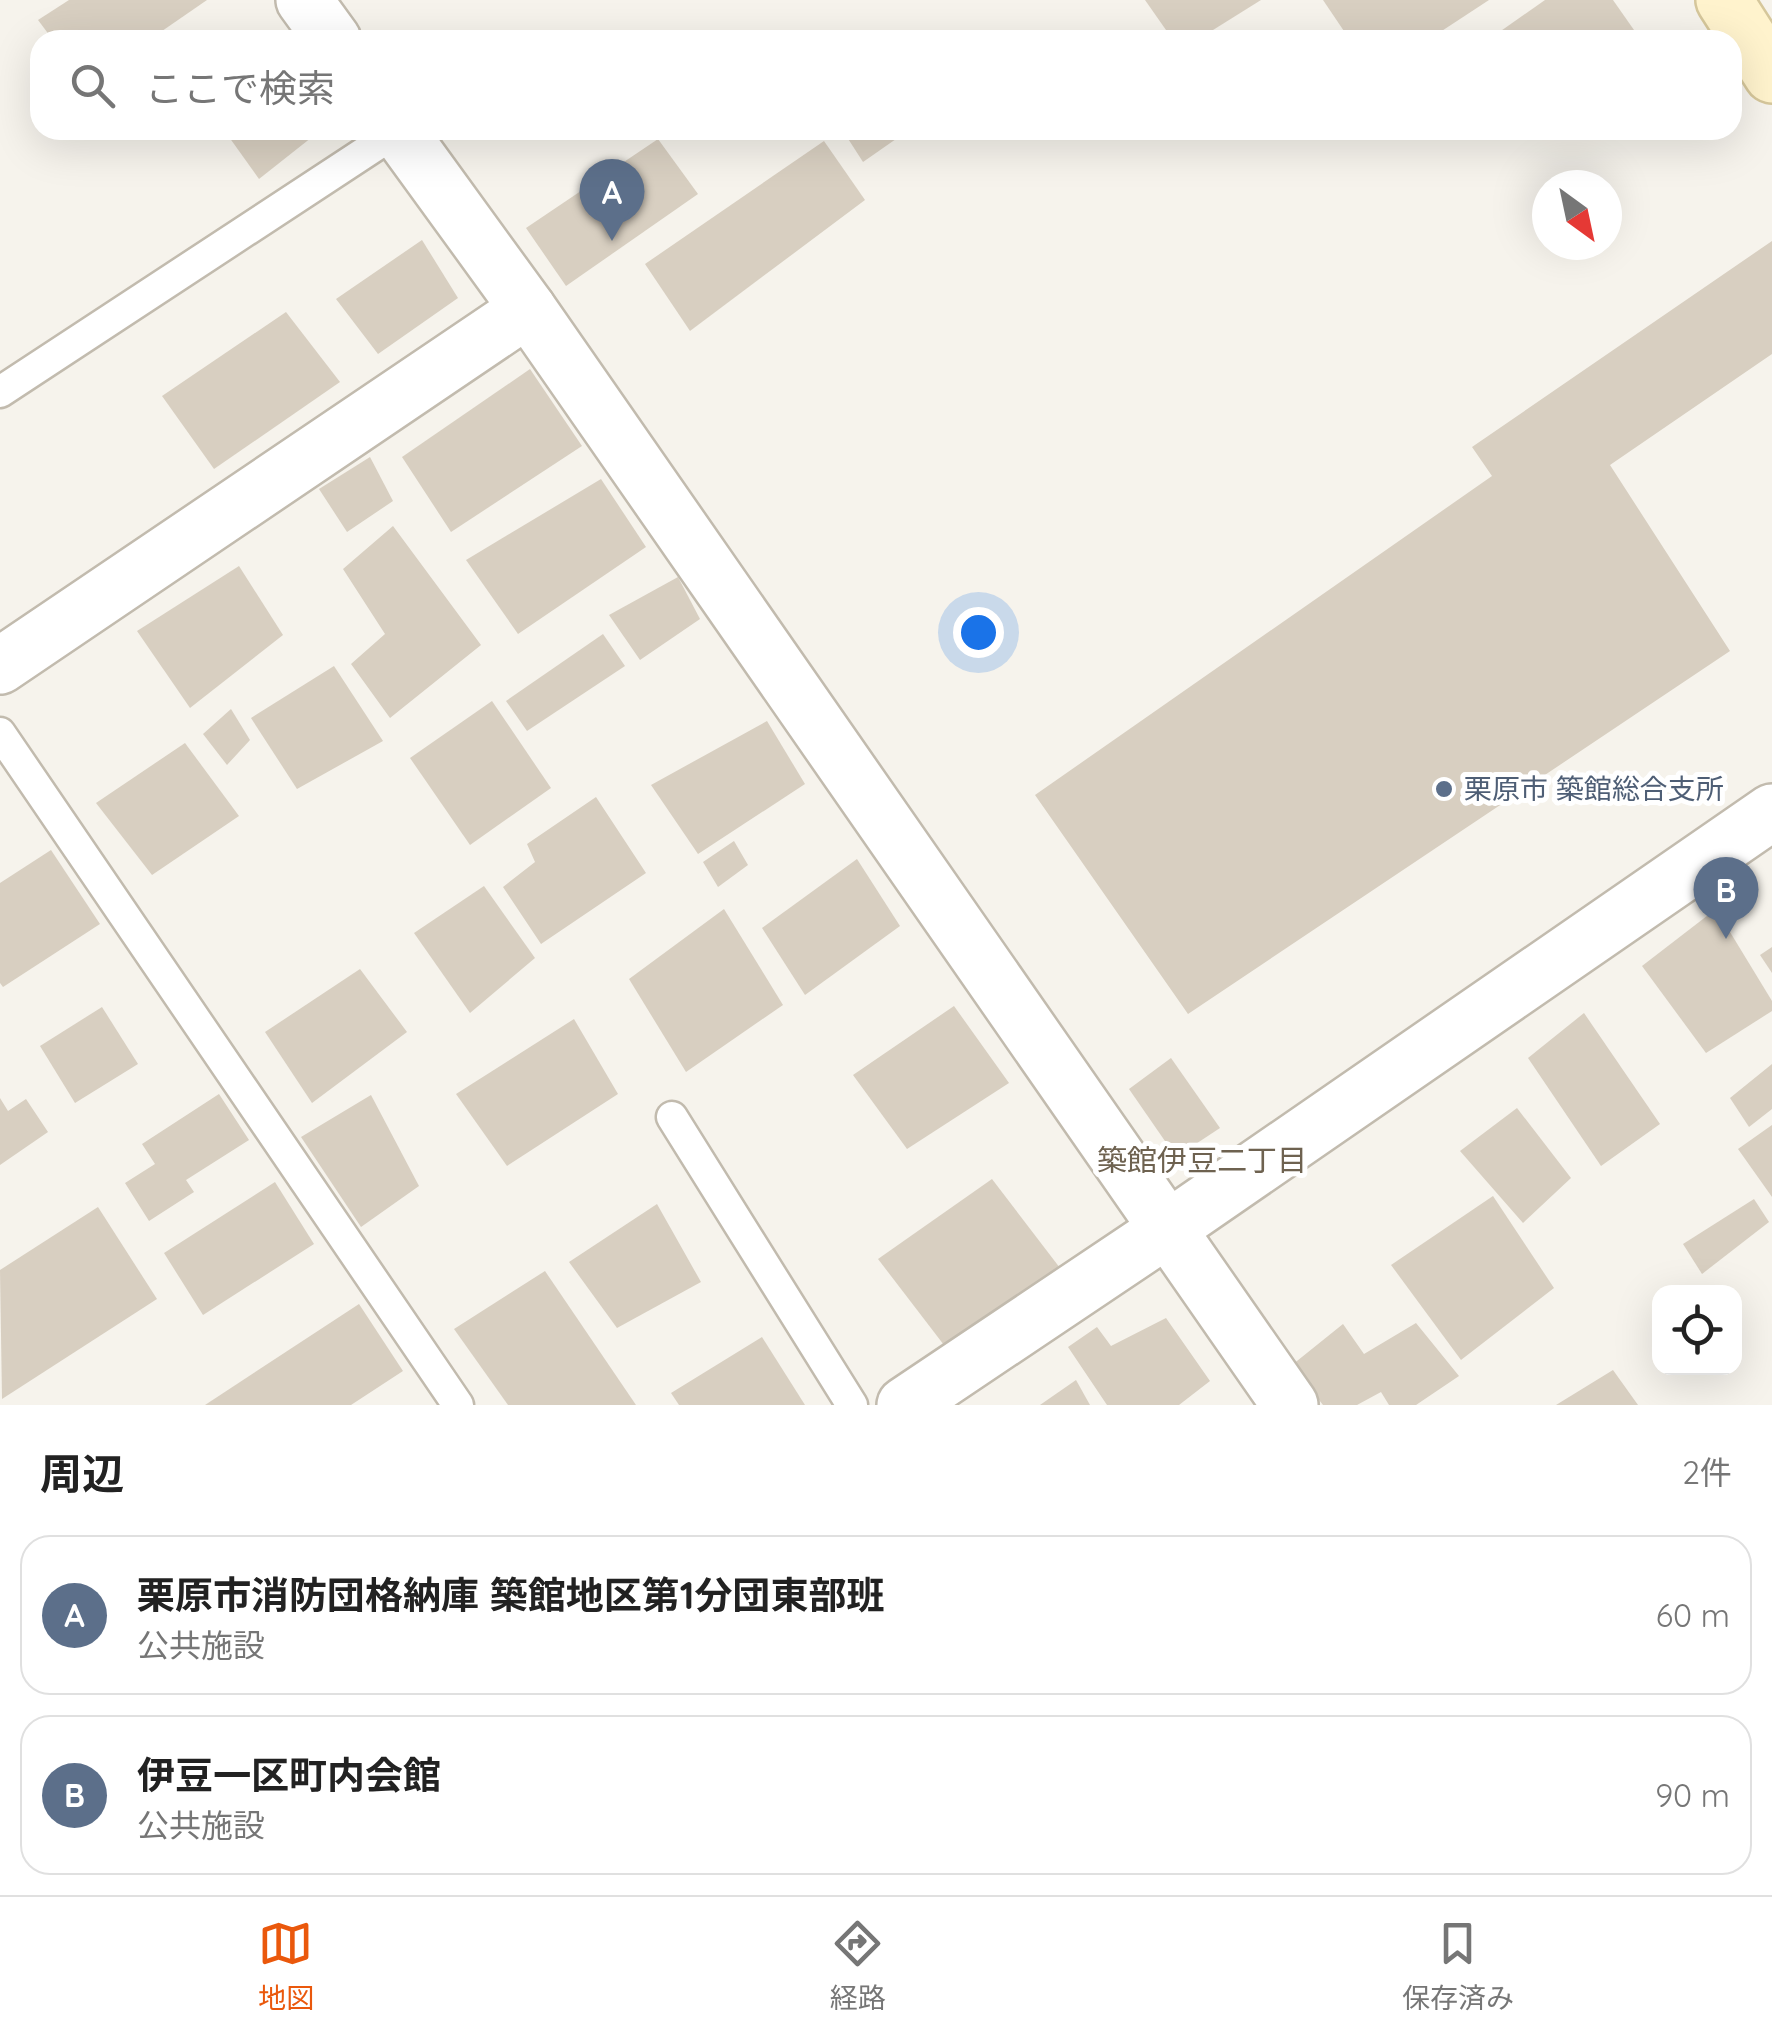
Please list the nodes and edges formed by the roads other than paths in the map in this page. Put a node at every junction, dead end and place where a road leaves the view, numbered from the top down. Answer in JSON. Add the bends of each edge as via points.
{"nodes":[{"id":1,"x":304,"y":0,"type":"edge"},
{"id":2,"x":1724,"y":0,"type":"edge"},
{"id":3,"x":326,"y":30,"type":"edge"},
{"id":4,"x":1772,"y":75,"type":"edge"},
{"id":5,"x":384,"y":140,"type":"edge"},
{"id":6,"x":406,"y":140,"type":"edge"},
{"id":7,"x":528,"y":309,"type":"junction"},
{"id":8,"x":0,"y":392,"type":"edge"},
{"id":9,"x":0,"y":666,"type":"edge"},
{"id":10,"x":0,"y":733,"type":"edge"},
{"id":11,"x":1772,"y":812,"type":"edge"},
{"id":12,"x":672,"y":1117,"type":"dead end"},
{"id":13,"x":1169,"y":1228,"type":"junction"},
{"id":14,"x":458,"y":1405,"type":"edge"},
{"id":15,"x":852,"y":1405,"type":"edge"},
{"id":16,"x":905,"y":1405,"type":"edge"},
{"id":17,"x":1290,"y":1405,"type":"edge"}],
"edges":[{"from":1,"to":3,"type":"street"},
{"from":2,"to":4,"type":"street"},
{"from":5,"to":8,"type":"lane"},
{"from":6,"to":7,"type":"street"},
{"from":7,"to":9,"type":"street"},
{"from":7,"to":13,"type":"street"},
{"from":10,"to":14,"type":"lane"},
{"from":11,"to":13,"type":"street"},
{"from":12,"to":15,"type":"lane"},
{"from":13,"to":16,"type":"street"},
{"from":13,"to":17,"type":"street"}]}
